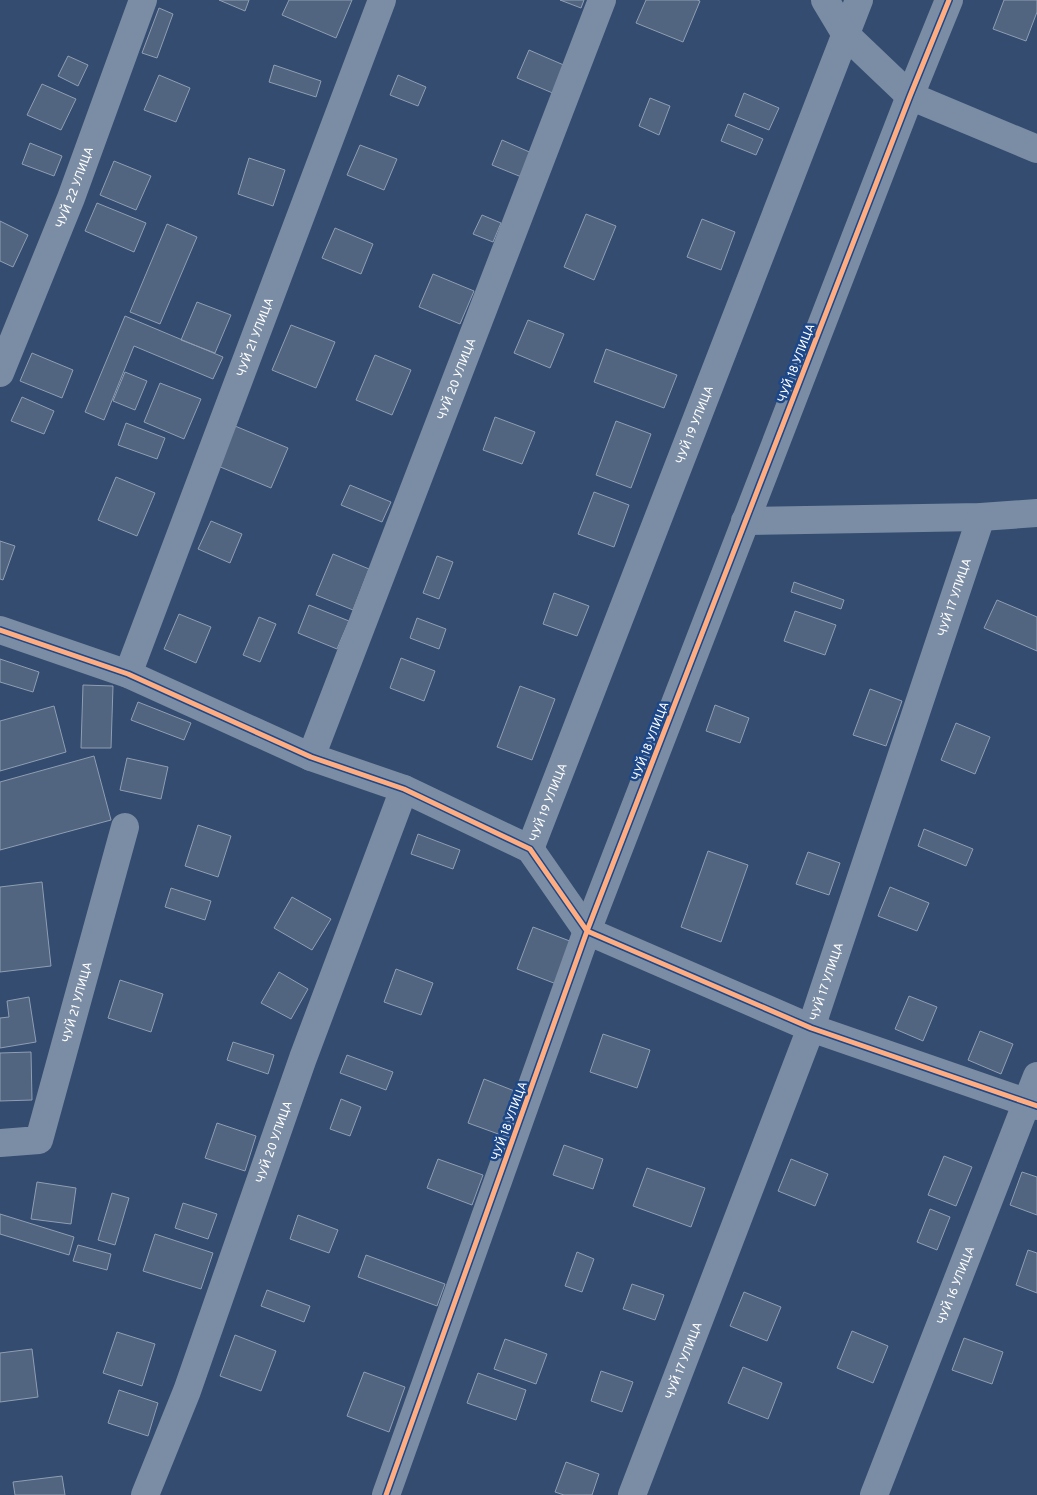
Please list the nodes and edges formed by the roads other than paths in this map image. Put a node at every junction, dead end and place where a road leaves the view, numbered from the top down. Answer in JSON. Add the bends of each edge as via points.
{"nodes":[{"id":1,"x":144,"y":0,"type":"edge"},
{"id":2,"x":382,"y":0,"type":"edge"},
{"id":3,"x":602,"y":0,"type":"edge"},
{"id":4,"x":825,"y":0,"type":"edge"},
{"id":5,"x":859,"y":0,"type":"edge"},
{"id":6,"x":948,"y":0,"type":"edge"},
{"id":7,"x":846,"y":35,"type":"junction"},
{"id":8,"x":910,"y":96,"type":"junction"},
{"id":9,"x":1037,"y":149,"type":"edge"},
{"id":10,"x":0,"y":373,"type":"edge"},
{"id":11,"x":1037,"y":513,"type":"edge"},
{"id":12,"x":981,"y":517,"type":"junction"},
{"id":13,"x":745,"y":521,"type":"junction"},
{"id":14,"x":0,"y":630,"type":"edge"},
{"id":15,"x":128,"y":674,"type":"junction"},
{"id":16,"x":311,"y":757,"type":"junction"},
{"id":17,"x":404,"y":789,"type":"junction"},
{"id":18,"x":125,"y":827,"type":"dead end"},
{"id":19,"x":530,"y":849,"type":"junction"},
{"id":20,"x":587,"y":931,"type":"junction"},
{"id":21,"x":811,"y":1028,"type":"junction"},
{"id":22,"x":1037,"y":1076,"type":"edge"},
{"id":23,"x":1032,"y":1104,"type":"edge"},
{"id":24,"x":0,"y":1143,"type":"edge"},
{"id":25,"x":145,"y":1495,"type":"edge"},
{"id":26,"x":386,"y":1495,"type":"edge"},
{"id":27,"x":632,"y":1495,"type":"edge"},
{"id":28,"x":874,"y":1495,"type":"edge"}],
"edges":[{"from":1,"to":10,"type":"street","name":"ЧУЙ 22 УЛИЦА","via":[[71,198]]},
{"from":2,"to":15,"type":"street","name":"ЧУЙ 21 УЛИЦА"},
{"from":3,"to":16,"type":"street","name":"ЧУЙ 20 УЛИЦА"},
{"from":4,"to":7,"type":"street"},
{"from":5,"to":7,"type":"street","name":"ЧУЙ 19 УЛИЦА"},
{"from":6,"to":8,"type":"street","name":"ЧУЙ 18 УЛИЦА"},
{"from":7,"to":8,"type":"street"},
{"from":7,"to":19,"type":"street","name":"ЧУЙ 19 УЛИЦА"},
{"from":8,"to":9,"type":"street"},
{"from":8,"to":13,"type":"street","name":"ЧУЙ 18 УЛИЦА"},
{"from":11,"to":12,"type":"street"},
{"from":12,"to":13,"type":"street"},
{"from":12,"to":21,"type":"street","name":"ЧУЙ 17 УЛИЦА"},
{"from":13,"to":20,"type":"street","name":"ЧУЙ 18 УЛИЦА"},
{"from":14,"to":15,"type":"street"},
{"from":15,"to":16,"type":"street"},
{"from":16,"to":17,"type":"street"},
{"from":17,"to":19,"type":"street"},
{"from":17,"to":25,"type":"street","name":"ЧУЙ 20 УЛИЦА","via":[[303,1058],[187,1391]]},
{"from":18,"to":24,"type":"street","name":"ЧУЙ 21 УЛИЦА","via":[[39,1140]]},
{"from":19,"to":20,"type":"street"},
{"from":20,"to":21,"type":"street"},
{"from":20,"to":26,"type":"street","name":"ЧУЙ 18 УЛИЦА"},
{"from":21,"to":23,"type":"street"},
{"from":21,"to":27,"type":"street","name":"ЧУЙ 17 УЛИЦА"},
{"from":22,"to":23,"type":"street","name":"ЧУЙ 16 УЛИЦА"},
{"from":23,"to":28,"type":"street","name":"ЧУЙ 16 УЛИЦА"}]}
